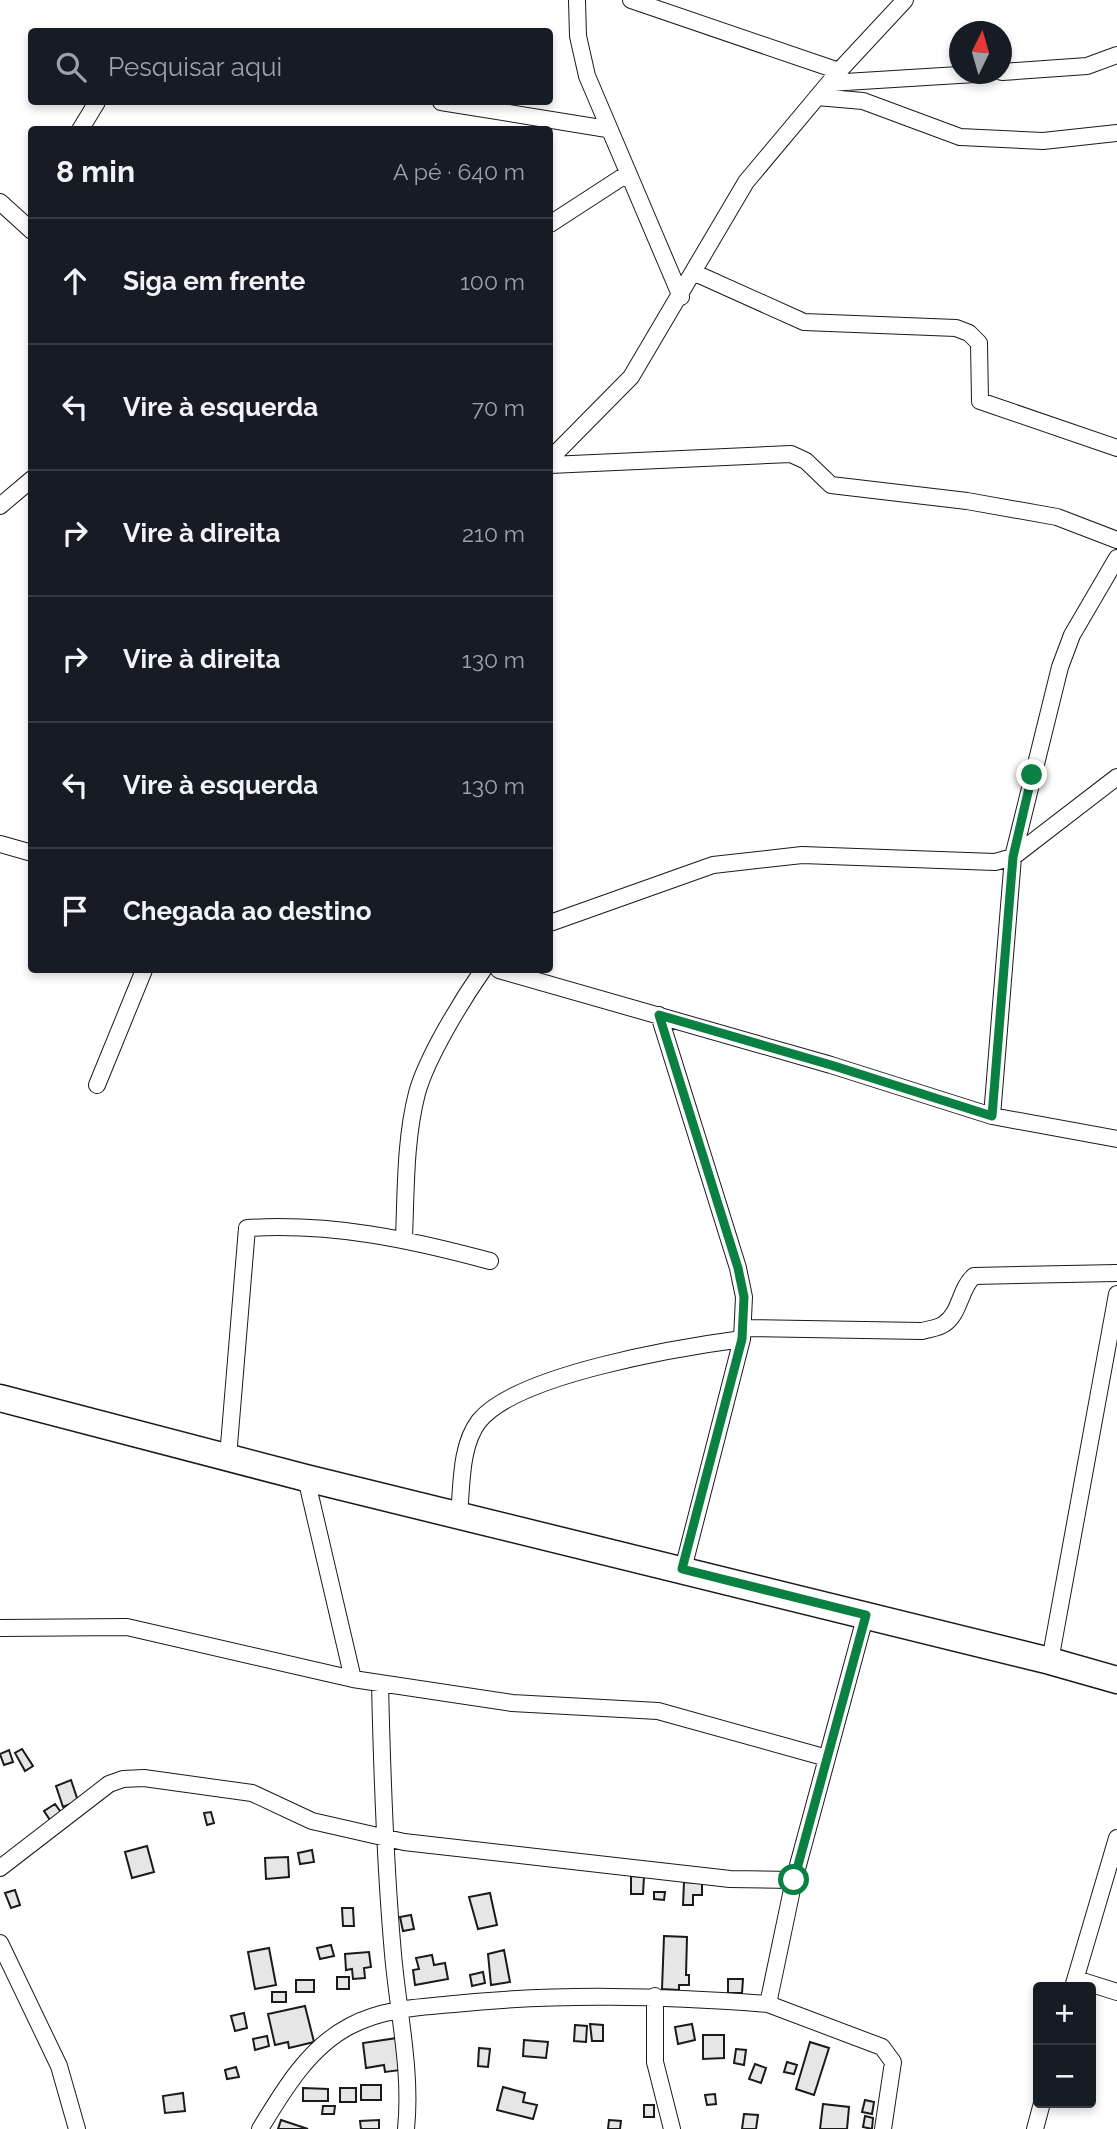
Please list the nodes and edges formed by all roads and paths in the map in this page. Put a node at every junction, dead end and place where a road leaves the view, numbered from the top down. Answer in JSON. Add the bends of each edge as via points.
{"nodes":[{"id":1,"x":577,"y":0,"type":"edge"},
{"id":2,"x":631,"y":0,"type":"edge"},
{"id":3,"x":905,"y":0,"type":"edge"},
{"id":4,"x":1117,"y":55,"type":"edge"},
{"id":5,"x":1012,"y":71,"type":"edge"},
{"id":6,"x":949,"y":75,"type":"edge"},
{"id":7,"x":834,"y":77,"type":"junction"},
{"id":8,"x":817,"y":97,"type":"junction"},
{"id":9,"x":95,"y":105,"type":"edge"},
{"id":10,"x":459,"y":105,"type":"edge"},
{"id":11,"x":82,"y":126,"type":"edge"},
{"id":12,"x":607,"y":129,"type":"junction"},
{"id":13,"x":1117,"y":134,"type":"edge"},
{"id":14,"x":628,"y":174,"type":"junction"},
{"id":15,"x":0,"y":202,"type":"edge"},
{"id":16,"x":28,"y":221,"type":"edge"},
{"id":17,"x":553,"y":222,"type":"edge"},
{"id":18,"x":695,"y":273,"type":"junction"},
{"id":19,"x":681,"y":297,"type":"junction"},
{"id":20,"x":1117,"y":447,"type":"edge"},
{"id":21,"x":553,"y":456,"type":"edge"},
{"id":22,"x":553,"y":465,"type":"edge"},
{"id":23,"x":28,"y":482,"type":"edge"},
{"id":24,"x":0,"y":506,"type":"edge"},
{"id":25,"x":1117,"y":540,"type":"edge"},
{"id":26,"x":1117,"y":558,"type":"edge"},
{"id":27,"x":1117,"y":777,"type":"edge"},
{"id":28,"x":0,"y":844,"type":"edge"},
{"id":29,"x":28,"y":852,"type":"edge"},
{"id":30,"x":1013,"y":857,"type":"junction"},
{"id":31,"x":553,"y":922,"type":"edge"},
{"id":32,"x":143,"y":973,"type":"edge"},
{"id":33,"x":481,"y":973,"type":"edge"},
{"id":34,"x":510,"y":973,"type":"edge"},
{"id":35,"x":659,"y":1015,"type":"junction"},
{"id":36,"x":97,"y":1085,"type":"dead end"},
{"id":37,"x":992,"y":1116,"type":"junction"},
{"id":38,"x":1117,"y":1139,"type":"edge"},
{"id":39,"x":404,"y":1238,"type":"junction"},
{"id":40,"x":490,"y":1261,"type":"dead end"},
{"id":41,"x":1117,"y":1272,"type":"edge"},
{"id":42,"x":1117,"y":1294,"type":"edge"},
{"id":43,"x":743,"y":1333,"type":"junction"},
{"id":44,"x":0,"y":1398,"type":"edge"},
{"id":45,"x":228,"y":1457,"type":"junction"},
{"id":46,"x":306,"y":1478,"type":"junction"},
{"id":47,"x":458,"y":1514,"type":"junction"},
{"id":48,"x":682,"y":1569,"type":"junction"},
{"id":49,"x":866,"y":1615,"type":"junction"},
{"id":50,"x":0,"y":1628,"type":"edge"},
{"id":51,"x":1050,"y":1661,"type":"junction"},
{"id":52,"x":353,"y":1679,"type":"junction"},
{"id":53,"x":1117,"y":1680,"type":"edge"},
{"id":54,"x":380,"y":1683,"type":"junction"},
{"id":55,"x":827,"y":1758,"type":"junction"},
{"id":56,"x":383,"y":1835,"type":"junction"},
{"id":57,"x":1117,"y":1838,"type":"edge"},
{"id":58,"x":0,"y":1868,"type":"edge"},
{"id":59,"x":794,"y":1880,"type":"junction"},
{"id":60,"x":0,"y":1943,"type":"edge"},
{"id":61,"x":1074,"y":1982,"type":"edge"},
{"id":62,"x":1096,"y":1988,"type":"edge"},
{"id":63,"x":1117,"y":1992,"type":"edge"},
{"id":64,"x":656,"y":1996,"type":"junction"},
{"id":65,"x":768,"y":2004,"type":"junction"},
{"id":66,"x":398,"y":2009,"type":"junction"},
{"id":67,"x":1041,"y":2108,"type":"edge"},
{"id":68,"x":77,"y":2129,"type":"edge"},
{"id":69,"x":260,"y":2129,"type":"edge"},
{"id":70,"x":406,"y":2129,"type":"edge"},
{"id":71,"x":672,"y":2129,"type":"edge"},
{"id":72,"x":883,"y":2129,"type":"edge"},
{"id":73,"x":1035,"y":2129,"type":"edge"}],
"edges":[{"from":1,"to":12,"type":"street","via":[[578,36],[587,76]]},
{"from":2,"to":7,"type":"street"},
{"from":3,"to":7,"type":"street"},
{"from":4,"to":5,"type":"street","via":[[1087,66]]},
{"from":6,"to":7,"type":"street"},
{"from":7,"to":8,"type":"street"},
{"from":8,"to":13,"type":"street","via":[[863,101],[960,137],[1043,141]]},
{"from":8,"to":18,"type":"street","via":[[746,182]]},
{"from":9,"to":11,"type":"street"},
{"from":10,"to":12,"type":"street"},
{"from":12,"to":14,"type":"street"},
{"from":14,"to":17,"type":"street"},
{"from":14,"to":19,"type":"street"},
{"from":15,"to":16,"type":"street"},
{"from":18,"to":19,"type":"street"},
{"from":18,"to":20,"type":"street","via":[[804,322],[956,328],[969,333],[979,343],[980,401]]},
{"from":19,"to":21,"type":"street","via":[[631,377]]},
{"from":22,"to":25,"type":"street","via":[[791,454],[806,461],[831,485],[1057,517]]},
{"from":23,"to":24,"type":"street"},
{"from":26,"to":30,"type":"street","via":[[1072,635],[1060,667]]},
{"from":27,"to":30,"type":"street"},
{"from":28,"to":29,"type":"street"},
{"from":30,"to":31,"type":"street","via":[[995,862],[802,855],[713,865]]},
{"from":30,"to":37,"type":"street"},
{"from":32,"to":36,"type":"street"},
{"from":33,"to":39,"type":"street","via":[[427,1066],[418,1091],[407,1151]]},
{"from":34,"to":35,"type":"street"},
{"from":35,"to":37,"type":"street"},
{"from":35,"to":43,"type":"street","via":[[738,1268],[744,1297]]},
{"from":37,"to":38,"type":"street"},
{"from":39,"to":40,"type":"street"},
{"from":39,"to":45,"type":"street","via":[[344,1230],[247,1228]]},
{"from":41,"to":43,"type":"street","via":[[974,1276],[944,1324],[922,1331]]},
{"from":42,"to":51,"type":"street"},
{"from":43,"to":47,"type":"street","via":[[557,1378],[497,1407],[479,1422],[465,1452]]},
{"from":43,"to":48,"type":"street"},
{"from":44,"to":45,"type":"main road"},
{"from":45,"to":46,"type":"main road"},
{"from":46,"to":47,"type":"main road"},
{"from":46,"to":52,"type":"street"},
{"from":47,"to":48,"type":"main road"},
{"from":48,"to":49,"type":"main road"},
{"from":49,"to":51,"type":"main road"},
{"from":49,"to":55,"type":"street"},
{"from":50,"to":52,"type":"street","via":[[127,1626]]},
{"from":51,"to":53,"type":"main road"},
{"from":52,"to":54,"type":"street"},
{"from":54,"to":55,"type":"street","via":[[512,1703],[658,1711]]},
{"from":54,"to":56,"type":"street"},
{"from":55,"to":59,"type":"street"},
{"from":56,"to":58,"type":"street","via":[[312,1821],[251,1793],[123,1779],[109,1784]]},
{"from":56,"to":59,"type":"street","via":[[404,1842],[570,1863],[730,1879]]},
{"from":56,"to":66,"type":"street"},
{"from":57,"to":61,"type":"street"},
{"from":59,"to":65,"type":"street"},
{"from":60,"to":68,"type":"street","via":[[59,2066]]},
{"from":62,"to":63,"type":"street"},
{"from":64,"to":65,"type":"street"},
{"from":64,"to":66,"type":"street","via":[[507,1998]]},
{"from":64,"to":71,"type":"street","via":[[655,2062]]},
{"from":65,"to":72,"type":"street","via":[[882,2047],[893,2062]]},
{"from":66,"to":69,"type":"street","via":[[351,2026],[332,2039],[287,2084]]},
{"from":66,"to":70,"type":"street","via":[[410,2095]]},
{"from":67,"to":73,"type":"street"}]}
